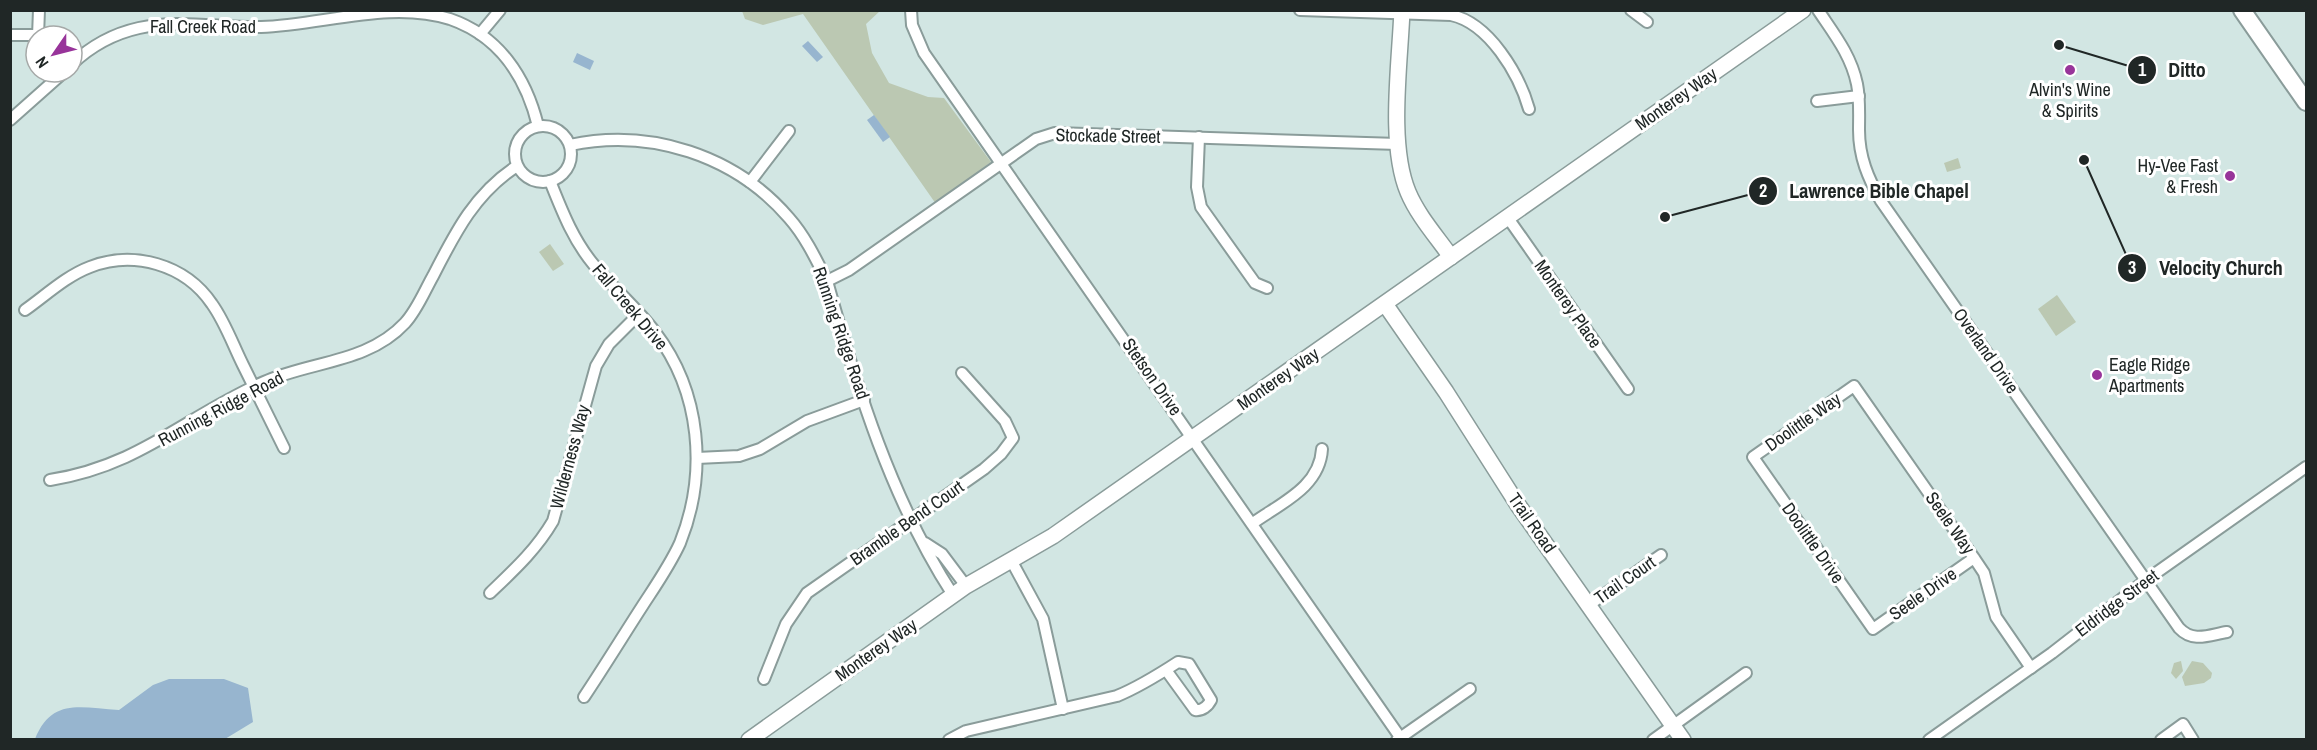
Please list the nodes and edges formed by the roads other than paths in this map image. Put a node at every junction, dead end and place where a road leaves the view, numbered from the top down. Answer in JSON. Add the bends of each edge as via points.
{"nodes":[{"id":1,"x":500,"y":10,"type":"edge"},
{"id":2,"x":911,"y":10,"type":"edge"},
{"id":3,"x":1300,"y":10,"type":"edge"},
{"id":4,"x":1631,"y":10,"type":"edge"},
{"id":5,"x":1803,"y":10,"type":"edge"},
{"id":6,"x":1818,"y":10,"type":"edge"},
{"id":7,"x":2242,"y":10,"type":"edge"},
{"id":8,"x":1402,"y":12,"type":"edge"},
{"id":9,"x":1647,"y":22,"type":"dead end"},
{"id":10,"x":480,"y":34,"type":"junction"},
{"id":11,"x":84,"y":54,"type":"edge"},
{"id":12,"x":50,"y":84,"type":"edge"},
{"id":13,"x":1859,"y":96,"type":"junction"},
{"id":14,"x":1817,"y":101,"type":"dead end"},
{"id":15,"x":2307,"y":102,"type":"edge"},
{"id":16,"x":1529,"y":109,"type":"dead end"},
{"id":17,"x":10,"y":120,"type":"edge"},
{"id":18,"x":538,"y":126,"type":"junction"},
{"id":19,"x":789,"y":131,"type":"dead end"},
{"id":20,"x":1199,"y":137,"type":"junction"},
{"id":21,"x":1398,"y":144,"type":"junction"},
{"id":22,"x":570,"y":146,"type":"junction"},
{"id":23,"x":1002,"y":164,"type":"junction"},
{"id":24,"x":518,"y":166,"type":"junction"},
{"id":25,"x":550,"y":181,"type":"junction"},
{"id":26,"x":750,"y":182,"type":"junction"},
{"id":27,"x":1508,"y":218,"type":"junction"},
{"id":28,"x":1451,"y":257,"type":"junction"},
{"id":29,"x":826,"y":280,"type":"junction"},
{"id":30,"x":1267,"y":288,"type":"dead end"},
{"id":31,"x":1385,"y":304,"type":"junction"},
{"id":32,"x":25,"y":310,"type":"dead end"},
{"id":33,"x":639,"y":314,"type":"junction"},
{"id":34,"x":962,"y":373,"type":"dead end"},
{"id":35,"x":1854,"y":386,"type":"joint"},
{"id":36,"x":254,"y":387,"type":"junction"},
{"id":37,"x":1628,"y":389,"type":"dead end"},
{"id":38,"x":864,"y":400,"type":"junction"},
{"id":39,"x":1193,"y":436,"type":"junction"},
{"id":40,"x":284,"y":448,"type":"dead end"},
{"id":41,"x":1322,"y":450,"type":"dead end"},
{"id":42,"x":1753,"y":457,"type":"joint"},
{"id":43,"x":697,"y":458,"type":"junction"},
{"id":44,"x":2307,"y":467,"type":"edge"},
{"id":45,"x":50,"y":480,"type":"dead end"},
{"id":46,"x":912,"y":521,"type":"junction"},
{"id":47,"x":1253,"y":523,"type":"junction"},
{"id":48,"x":925,"y":543,"type":"junction"},
{"id":49,"x":1661,"y":555,"type":"dead end"},
{"id":50,"x":1974,"y":558,"type":"junction"},
{"id":51,"x":1011,"y":560,"type":"junction"},
{"id":52,"x":2146,"y":580,"type":"junction"},
{"id":53,"x":966,"y":586,"type":"junction"},
{"id":54,"x":490,"y":593,"type":"dead end"},
{"id":55,"x":953,"y":595,"type":"junction"},
{"id":56,"x":1589,"y":605,"type":"junction"},
{"id":57,"x":1873,"y":629,"type":"joint"},
{"id":58,"x":2227,"y":632,"type":"dead end"},
{"id":59,"x":2031,"y":668,"type":"junction"},
{"id":60,"x":1166,"y":670,"type":"junction"},
{"id":61,"x":1746,"y":673,"type":"dead end"},
{"id":62,"x":764,"y":679,"type":"dead end"},
{"id":63,"x":1470,"y":688,"type":"dead end"},
{"id":64,"x":584,"y":697,"type":"dead end"},
{"id":65,"x":1063,"y":709,"type":"junction"},
{"id":66,"x":1674,"y":726,"type":"junction"},
{"id":67,"x":1400,"y":739,"type":"edge"},
{"id":68,"x":749,"y":740,"type":"edge"},
{"id":69,"x":949,"y":740,"type":"edge"},
{"id":70,"x":1653,"y":740,"type":"edge"},
{"id":71,"x":1683,"y":740,"type":"edge"},
{"id":72,"x":1929,"y":740,"type":"edge"},
{"id":73,"x":2161,"y":740,"type":"edge"},
{"id":74,"x":2193,"y":740,"type":"edge"}],
"edges":[{"from":1,"to":10,"type":"street"},
{"from":2,"to":23,"type":"street","name":"Stetson Drive","via":[[924,53]]},
{"from":3,"to":8,"type":"street"},
{"from":4,"to":9,"type":"street"},
{"from":5,"to":27,"type":"street","name":"Monterey Way"},
{"from":6,"to":13,"type":"street","name":"Overland Drive","via":[[1846,53]]},
{"from":7,"to":15,"type":"main road"},
{"from":8,"to":16,"type":"street","via":[[1451,15],[1479,27],[1522,86]]},
{"from":8,"to":21,"type":"street"},
{"from":10,"to":11,"type":"street","name":"Fall Creek Road","via":[[449,18],[408,11],[262,27],[162,24],[115,35]]},
{"from":10,"to":18,"type":"street","name":"Fall Creek Road","via":[[520,76]]},
{"from":12,"to":17,"type":"street"},
{"from":13,"to":14,"type":"street"},
{"from":13,"to":52,"type":"street","name":"Overland Drive","via":[[1860,150],[1876,193]]},
{"from":18,"to":22,"type":"street","via":[[554,128]]},
{"from":18,"to":24,"type":"street","via":[[518,140]]},
{"from":19,"to":26,"type":"street"},
{"from":20,"to":21,"type":"street","name":"Stockade Street"},
{"from":20,"to":23,"type":"street","name":"Stockade Street","via":[[1055,133],[1036,139]]},
{"from":20,"to":30,"type":"street","via":[[1197,188],[1201,207],[1255,283]]},
{"from":21,"to":28,"type":"street","via":[[1409,195]]},
{"from":22,"to":25,"type":"street","via":[[569,163],[559,177]]},
{"from":22,"to":26,"type":"street","name":"Running Ridge Road","via":[[620,139],[667,145],[717,162]]},
{"from":23,"to":29,"type":"street","name":"Stockade Street","via":[[849,270]]},
{"from":23,"to":39,"type":"street","name":"Stetson Drive"},
{"from":24,"to":25,"type":"street","via":[[531,179]]},
{"from":24,"to":36,"type":"street","name":"Running Ridge Road","via":[[488,189],[463,219],[417,308],[396,333],[356,355],[290,371]]},
{"from":25,"to":33,"type":"street","name":"Fall Creek Drive","via":[[580,246]]},
{"from":26,"to":29,"type":"street","name":"Running Ridge Road","via":[[790,219]]},
{"from":27,"to":28,"type":"street","name":"Monterey Way"},
{"from":27,"to":37,"type":"street","name":"Monterey Place"},
{"from":28,"to":31,"type":"street","name":"Monterey Way"},
{"from":29,"to":38,"type":"street","name":"Running Ridge Road"},
{"from":31,"to":39,"type":"street","name":"Monterey Way"},
{"from":31,"to":56,"type":"street","name":"Trail Road"},
{"from":32,"to":36,"type":"street","via":[[75,274],[103,262],[131,259],[164,266],[192,282],[211,303]]},
{"from":33,"to":43,"type":"street","name":"Fall Creek Drive","via":[[667,349],[680,374],[690,401]]},
{"from":33,"to":54,"type":"street","name":"Wilderness Way","via":[[609,344],[596,366],[553,521],[526,559]]},
{"from":34,"to":46,"type":"street","name":"Bramble Bend Court","via":[[1005,421],[1013,438],[984,469]]},
{"from":35,"to":42,"type":"street","name":"Doolittle Way"},
{"from":35,"to":50,"type":"street","name":"Seele Way"},
{"from":36,"to":40,"type":"street"},
{"from":36,"to":45,"type":"street","name":"Running Ridge Road","via":[[138,453],[81,475]]},
{"from":38,"to":43,"type":"street","via":[[807,421],[760,449],[739,456]]},
{"from":38,"to":46,"type":"street","name":"Running Ridge Road","via":[[885,466]]},
{"from":39,"to":47,"type":"street","name":"Stetson Drive"},
{"from":39,"to":51,"type":"street","name":"Monterey Way","via":[[1053,536]]},
{"from":41,"to":47,"type":"street","via":[[1313,478]]},
{"from":42,"to":57,"type":"street","name":"Doolittle Drive"},
{"from":43,"to":64,"type":"street","name":"Fall Creek Drive","via":[[693,502],[679,543]]},
{"from":44,"to":52,"type":"street","name":"Eldridge Street"},
{"from":46,"to":48,"type":"street","name":"Running Ridge Road"},
{"from":46,"to":62,"type":"street","name":"Bramble Bend Court","via":[[807,593],[786,624]]},
{"from":47,"to":67,"type":"street","name":"Stetson Drive"},
{"from":48,"to":53,"type":"street","name":"Running Ridge Road","via":[[942,554]]},
{"from":48,"to":55,"type":"street","name":"Running Ridge Road","via":[[930,560]]},
{"from":49,"to":56,"type":"street","name":"Trail Court"},
{"from":50,"to":57,"type":"street","name":"Seele Drive"},
{"from":50,"to":59,"type":"street","name":"Seele Way","via":[[1984,573],[1996,617]]},
{"from":51,"to":53,"type":"street","name":"Monterey Way"},
{"from":51,"to":65,"type":"street","via":[[1042,619]]},
{"from":52,"to":58,"type":"street","name":"Overland Drive","via":[[2184,634],[2196,638]]},
{"from":52,"to":59,"type":"street","name":"Eldridge Street"},
{"from":53,"to":55,"type":"street","name":"Monterey Way"},
{"from":55,"to":68,"type":"street","name":"Monterey Way"},
{"from":56,"to":66,"type":"street","name":"Trail Road"},
{"from":59,"to":72,"type":"street","name":"Eldridge Street"},
{"from":60,"to":60,"type":"street","via":[[1178,662],[1189,664],[1209,693],[1209,705],[1195,710]]},
{"from":60,"to":65,"type":"street","via":[[1128,692]]},
{"from":61,"to":66,"type":"street"},
{"from":63,"to":67,"type":"street"},
{"from":65,"to":69,"type":"street","via":[[966,731]]},
{"from":66,"to":70,"type":"street"},
{"from":66,"to":71,"type":"street","name":"Trail Road"},
{"from":73,"to":74,"type":"street","via":[[2182,724]]}]}
